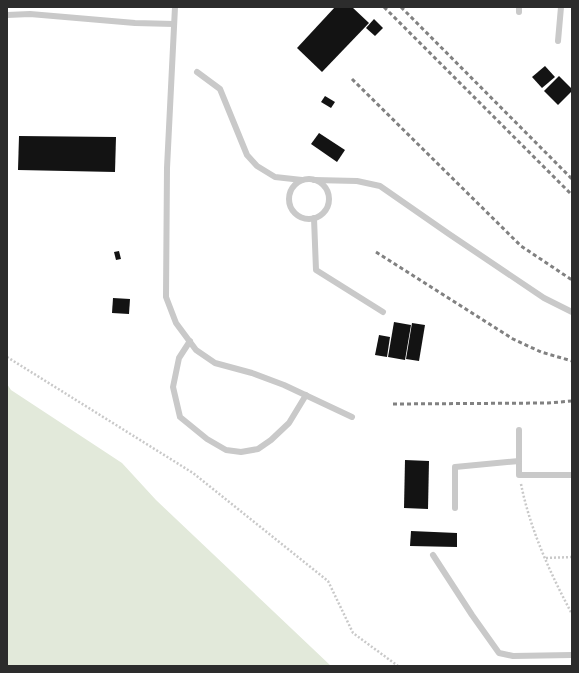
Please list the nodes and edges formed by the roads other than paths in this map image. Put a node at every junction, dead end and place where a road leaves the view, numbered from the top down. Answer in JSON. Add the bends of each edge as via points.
{"nodes":[{"id":1,"x":175,"y":7,"type":"edge"},
{"id":2,"x":561,"y":7,"type":"edge"},
{"id":3,"x":7,"y":15,"type":"edge"},
{"id":4,"x":174,"y":24,"type":"junction"},
{"id":5,"x":558,"y":41,"type":"dead end"},
{"id":6,"x":197,"y":72,"type":"dead end"},
{"id":7,"x":302,"y":180,"type":"junction"},
{"id":8,"x":314,"y":180,"type":"junction"},
{"id":9,"x":314,"y":218,"type":"junction"},
{"id":10,"x":383,"y":312,"type":"dead end"},
{"id":11,"x":572,"y":312,"type":"edge"},
{"id":12,"x":190,"y":341,"type":"junction"},
{"id":13,"x":306,"y":395,"type":"junction"},
{"id":14,"x":352,"y":417,"type":"dead end"},
{"id":15,"x":519,"y":430,"type":"dead end"},
{"id":16,"x":519,"y":461,"type":"junction"},
{"id":17,"x":572,"y":476,"type":"edge"},
{"id":18,"x":455,"y":508,"type":"dead end"},
{"id":19,"x":433,"y":555,"type":"dead end"},
{"id":20,"x":572,"y":655,"type":"edge"}],
"edges":[{"from":1,"to":4,"type":"lane"},
{"from":2,"to":5,"type":"lane"},
{"from":3,"to":4,"type":"lane","via":[[30,14]]},
{"from":4,"to":12,"type":"lane","via":[[167,168],[166,297],[176,323]]},
{"from":6,"to":7,"type":"lane","via":[[220,89],[247,156],[275,177]]},
{"from":7,"to":8,"type":"lane"},
{"from":7,"to":9,"type":"lane","via":[[289,194],[291,208],[300,217]]},
{"from":8,"to":9,"type":"lane","via":[[324,187],[329,199],[325,211]]},
{"from":8,"to":11,"type":"lane","via":[[357,180],[380,186],[544,298]]},
{"from":9,"to":10,"type":"lane","via":[[316,270]]},
{"from":12,"to":13,"type":"lane","via":[[196,350],[215,363],[252,373]]},
{"from":12,"to":13,"type":"lane","via":[[179,358],[173,387],[180,417],[207,439],[226,450],[241,452],[258,449],[264,445],[289,423]]},
{"from":13,"to":14,"type":"lane"},
{"from":15,"to":16,"type":"lane"},
{"from":16,"to":17,"type":"lane","via":[[519,476]]},
{"from":16,"to":18,"type":"lane","via":[[455,467]]},
{"from":19,"to":20,"type":"lane","via":[[499,653],[513,656]]}]}
